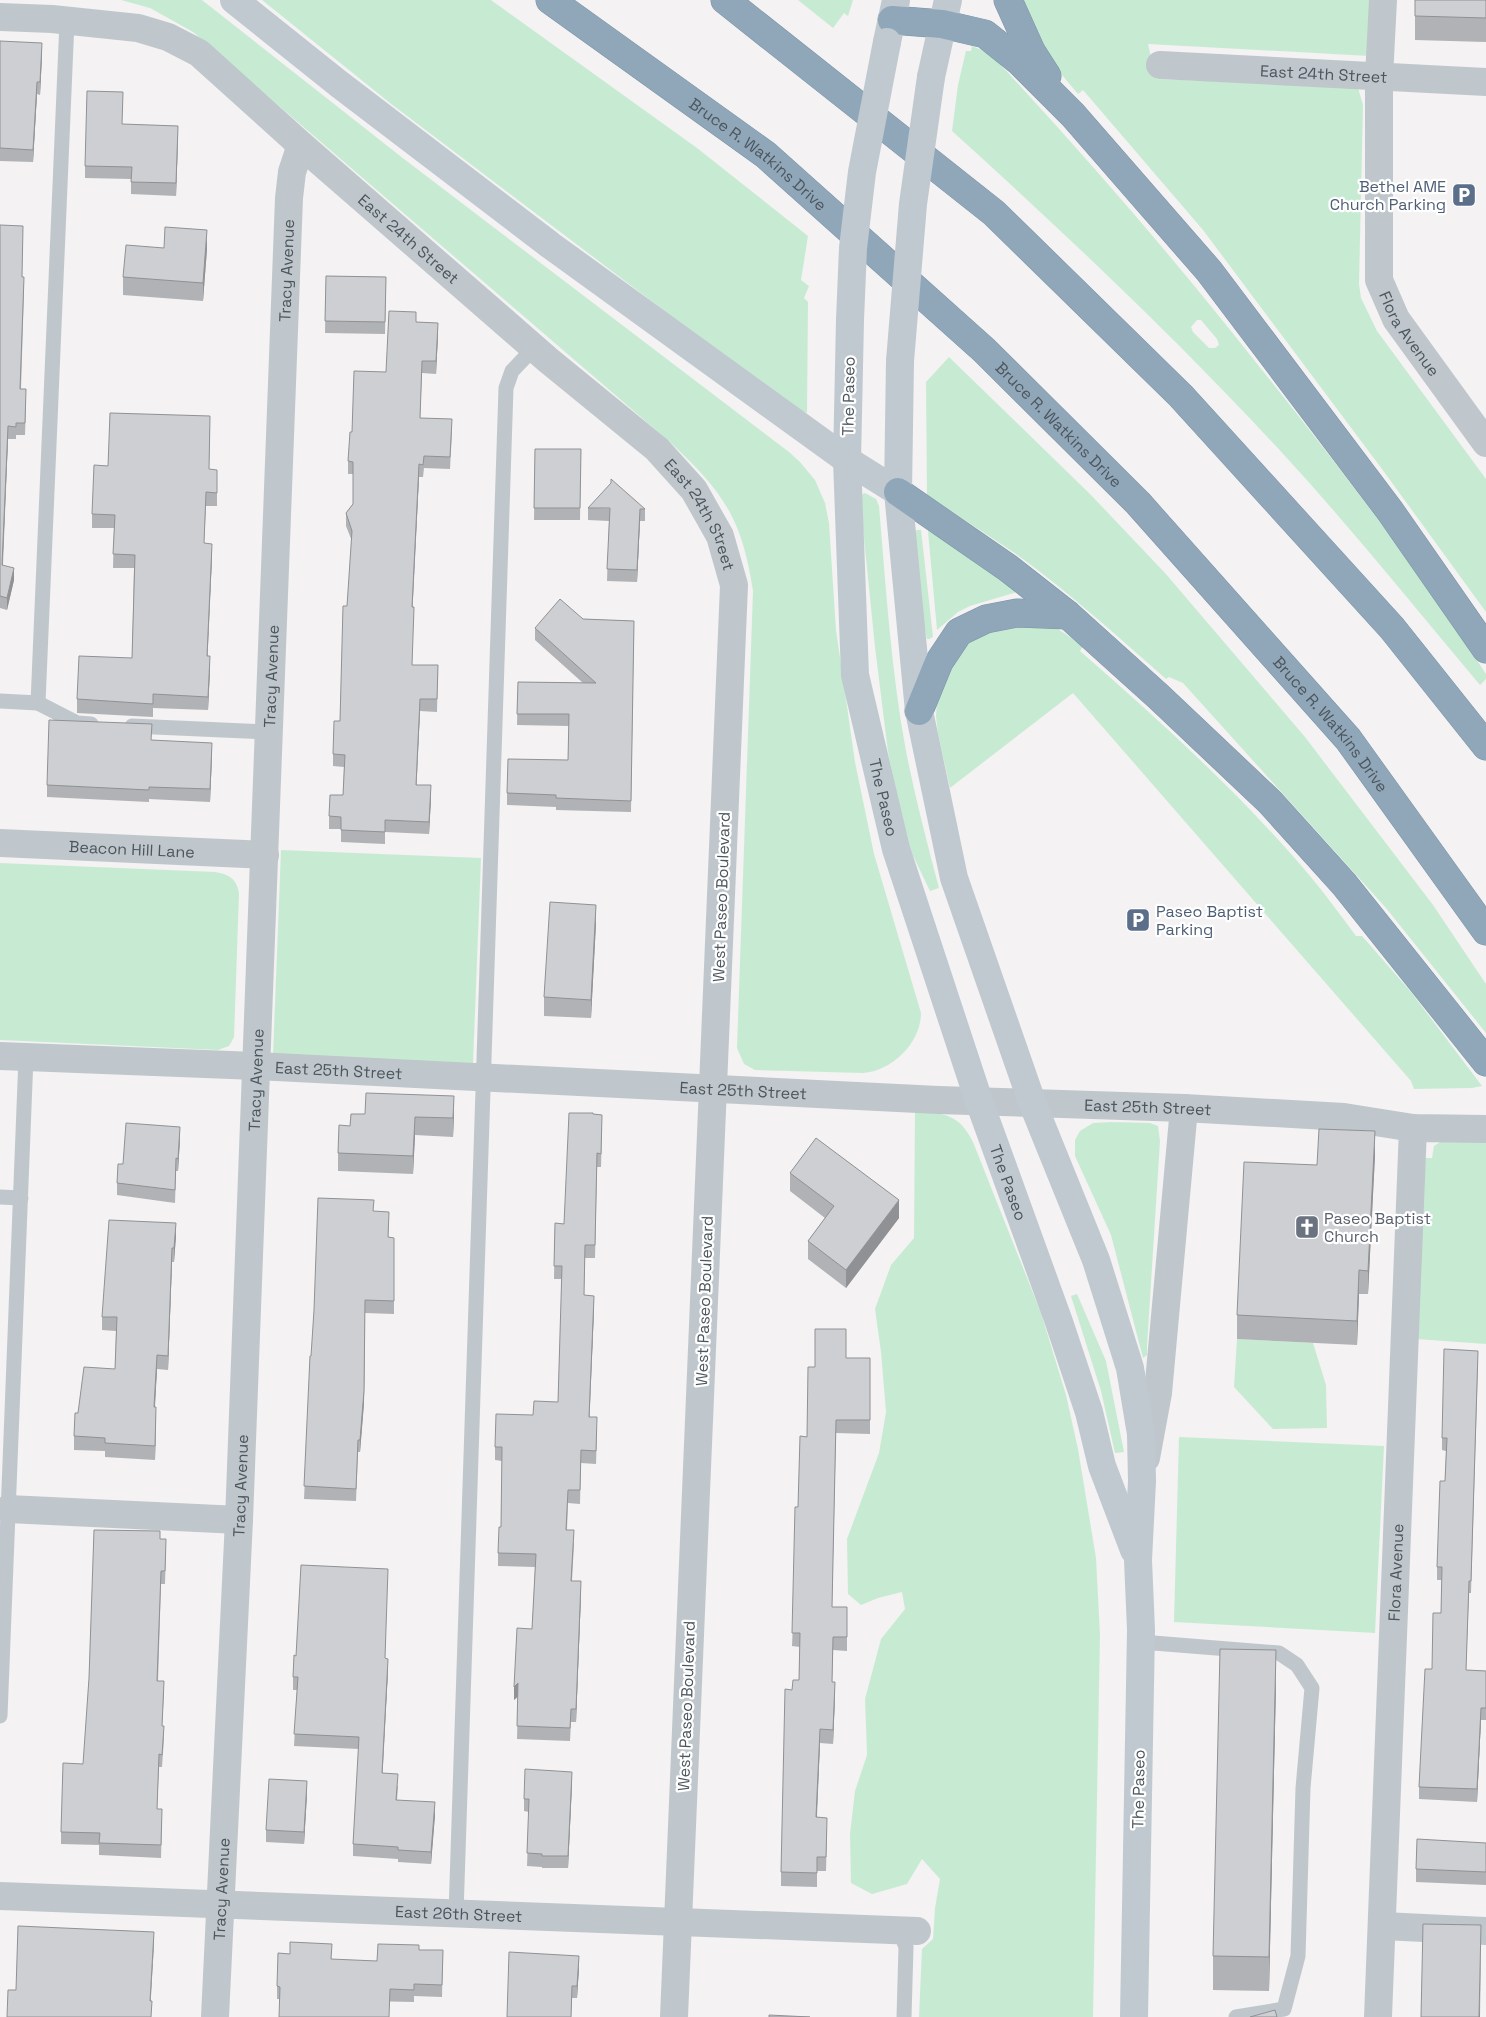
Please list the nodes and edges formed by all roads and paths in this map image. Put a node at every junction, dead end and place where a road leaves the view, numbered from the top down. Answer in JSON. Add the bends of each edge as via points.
{"nodes":[{"id":1,"x":234,"y":0,"type":"edge"},
{"id":2,"x":550,"y":0,"type":"edge"},
{"id":3,"x":725,"y":0,"type":"edge"},
{"id":4,"x":1008,"y":0,"type":"edge"},
{"id":5,"x":1383,"y":0,"type":"edge"},
{"id":6,"x":945,"y":12,"type":"edge"},
{"id":7,"x":0,"y":16,"type":"edge"},
{"id":8,"x":67,"y":21,"type":"junction"},
{"id":9,"x":892,"y":21,"type":"edge"},
{"id":10,"x":1160,"y":65,"type":"dead end"},
{"id":11,"x":1379,"y":77,"type":"junction"},
{"id":12,"x":1486,"y":82,"type":"edge"},
{"id":13,"x":1073,"y":115,"type":"junction"},
{"id":14,"x":301,"y":145,"type":"junction"},
{"id":15,"x":534,"y":348,"type":"junction"},
{"id":16,"x":1486,"y":443,"type":"edge"},
{"id":17,"x":847,"y":460,"type":"junction"},
{"id":18,"x":898,"y":492,"type":"junction"},
{"id":19,"x":734,"y":585,"type":"joint"},
{"id":20,"x":1068,"y":615,"type":"junction"},
{"id":21,"x":1486,"y":649,"type":"edge"},
{"id":22,"x":0,"y":701,"type":"edge"},
{"id":23,"x":38,"y":703,"type":"junction"},
{"id":24,"x":919,"y":711,"type":"junction"},
{"id":25,"x":269,"y":732,"type":"junction"},
{"id":26,"x":1486,"y":746,"type":"edge"},
{"id":27,"x":0,"y":843,"type":"edge"},
{"id":28,"x":265,"y":855,"type":"junction"},
{"id":29,"x":1486,"y":932,"type":"edge"},
{"id":30,"x":13,"y":1057,"type":"edge"},
{"id":31,"x":1486,"y":1062,"type":"edge"},
{"id":32,"x":256,"y":1066,"type":"junction"},
{"id":33,"x":484,"y":1077,"type":"junction"},
{"id":34,"x":713,"y":1088,"type":"junction"},
{"id":35,"x":978,"y":1101,"type":"junction"},
{"id":36,"x":1032,"y":1102,"type":"junction"},
{"id":37,"x":1184,"y":1108,"type":"junction"},
{"id":38,"x":1413,"y":1128,"type":"junction"},
{"id":39,"x":1486,"y":1130,"type":"edge"},
{"id":40,"x":0,"y":1197,"type":"edge"},
{"id":41,"x":21,"y":1198,"type":"junction"},
{"id":42,"x":1142,"y":1481,"type":"junction"},
{"id":43,"x":8,"y":1509,"type":"junction"},
{"id":44,"x":239,"y":1520,"type":"junction"},
{"id":45,"x":1138,"y":1560,"type":"junction"},
{"id":46,"x":1141,"y":1642,"type":"junction"},
{"id":47,"x":0,"y":1716,"type":"edge"},
{"id":48,"x":0,"y":1896,"type":"edge"},
{"id":49,"x":220,"y":1905,"type":"junction"},
{"id":50,"x":456,"y":1914,"type":"junction"},
{"id":51,"x":677,"y":1921,"type":"junction"},
{"id":52,"x":1383,"y":1926,"type":"junction"},
{"id":53,"x":908,"y":1931,"type":"joint"},
{"id":54,"x":1486,"y":1931,"type":"edge"},
{"id":55,"x":216,"y":2017,"type":"edge"},
{"id":56,"x":674,"y":2017,"type":"edge"},
{"id":57,"x":904,"y":2017,"type":"edge"},
{"id":58,"x":1134,"y":2017,"type":"edge"},
{"id":59,"x":1236,"y":2017,"type":"edge"},
{"id":60,"x":1378,"y":2017,"type":"edge"}],
"edges":[{"from":1,"to":17,"type":"main road","via":[[550,245]]},
{"from":2,"to":29,"type":"highway","name":"Bruce R. Watkins Drive","via":[[766,155],[984,350],[1138,504],[1348,739]]},
{"from":3,"to":26,"type":"highway","via":[[994,213],[1181,396],[1392,628]]},
{"from":4,"to":13,"type":"highway","via":[[1031,51]]},
{"from":5,"to":11,"type":"street","name":"Flora Avenue"},
{"from":6,"to":9,"type":"highway"},
{"from":6,"to":13,"type":"highway","via":[[986,34],[1020,62]]},
{"from":6,"to":18,"type":"main road","name":"The Paseo","bridge":true,"via":[[931,77],[913,204],[900,361]]},
{"from":7,"to":8,"type":"street","name":"East 24th Street"},
{"from":8,"to":14,"type":"street","name":"East 24th Street","via":[[138,28],[168,37],[199,53]]},
{"from":8,"to":23,"type":"lane"},
{"from":9,"to":17,"type":"main road","name":"The Paseo","bridge":true,"via":[[862,172],[853,248]]},
{"from":10,"to":11,"type":"street","name":"East 24th Street"},
{"from":11,"to":12,"type":"street","name":"East 24th Street"},
{"from":11,"to":16,"type":"street","name":"Flora Avenue","via":[[1379,280],[1396,319]]},
{"from":13,"to":21,"type":"highway","via":[[1209,271],[1390,511]]},
{"from":14,"to":15,"type":"street","name":"East 24th Street"},
{"from":14,"to":25,"type":"street","name":"Tracy Avenue","via":[[288,198]]},
{"from":15,"to":19,"type":"street","name":"East 24th Street","via":[[657,449],[694,490],[720,536]]},
{"from":15,"to":33,"type":"lane","via":[[512,371],[506,388]]},
{"from":17,"to":18,"type":"main road"},
{"from":17,"to":35,"type":"main road","name":"The Paseo","via":[[855,675],[896,849]]},
{"from":18,"to":20,"type":"highway","via":[[1008,568]]},
{"from":18,"to":24,"type":"main road","name":"The Paseo"},
{"from":19,"to":34,"type":"street","name":"West Paseo Boulevard"},
{"from":20,"to":24,"type":"highway","via":[[1017,613],[986,619],[960,632],[939,662]]},
{"from":20,"to":31,"type":"highway","via":[[1270,802],[1344,884]]},
{"from":22,"to":23,"type":"lane"},
{"from":23,"to":25,"type":"lane","via":[[77,723]]},
{"from":24,"to":36,"type":"main road","name":"The Paseo","via":[[954,878]]},
{"from":25,"to":28,"type":"street","name":"Tracy Avenue"},
{"from":27,"to":28,"type":"street","name":"Beacon Hill Lane"},
{"from":28,"to":32,"type":"street","name":"Tracy Avenue"},
{"from":30,"to":32,"type":"street","name":"East 25th Street"},
{"from":30,"to":41,"type":"lane"},
{"from":32,"to":33,"type":"street","name":"East 25th Street"},
{"from":32,"to":44,"type":"street","name":"Tracy Avenue"},
{"from":33,"to":34,"type":"street","name":"East 25th Street"},
{"from":33,"to":50,"type":"lane"},
{"from":34,"to":35,"type":"street","name":"East 25th Street"},
{"from":34,"to":51,"type":"street","name":"West Paseo Boulevard"},
{"from":35,"to":36,"type":"street","name":"East 25th Street"},
{"from":35,"to":45,"type":"main road","name":"The Paseo","via":[[1059,1322],[1089,1412],[1102,1466]]},
{"from":36,"to":37,"type":"street","name":"East 25th Street"},
{"from":36,"to":42,"type":"main road","name":"The Paseo","via":[[1096,1260],[1130,1368],[1141,1434]]},
{"from":37,"to":38,"type":"street","name":"East 25th Street","via":[[1344,1117]]},
{"from":37,"to":42,"type":"street","via":[[1158,1393]]},
{"from":38,"to":39,"type":"street","name":"East 25th Street"},
{"from":38,"to":52,"type":"street","name":"Flora Avenue"},
{"from":40,"to":41,"type":"lane"},
{"from":41,"to":43,"type":"lane"},
{"from":42,"to":45,"type":"main road","name":"The Paseo"},
{"from":43,"to":44,"type":"street"},
{"from":43,"to":47,"type":"lane"},
{"from":44,"to":49,"type":"street","name":"Tracy Avenue"},
{"from":45,"to":46,"type":"main road","name":"The Paseo"},
{"from":46,"to":58,"type":"main road","name":"The Paseo"},
{"from":46,"to":59,"type":"lane","via":[[1280,1654],[1297,1666],[1312,1688],[1303,1788],[1298,1956],[1284,2009]]},
{"from":48,"to":49,"type":"street","name":"East 26th Street"},
{"from":49,"to":50,"type":"street","name":"East 26th Street"},
{"from":49,"to":55,"type":"street","name":"Tracy Avenue"},
{"from":50,"to":51,"type":"street","name":"East 26th Street"},
{"from":51,"to":53,"type":"street","name":"East 26th Street"},
{"from":51,"to":56,"type":"street","name":"West Paseo Boulevard"},
{"from":52,"to":54,"type":"street"},
{"from":52,"to":60,"type":"street","name":"Flora Avenue"},
{"from":53,"to":57,"type":"lane"}]}
